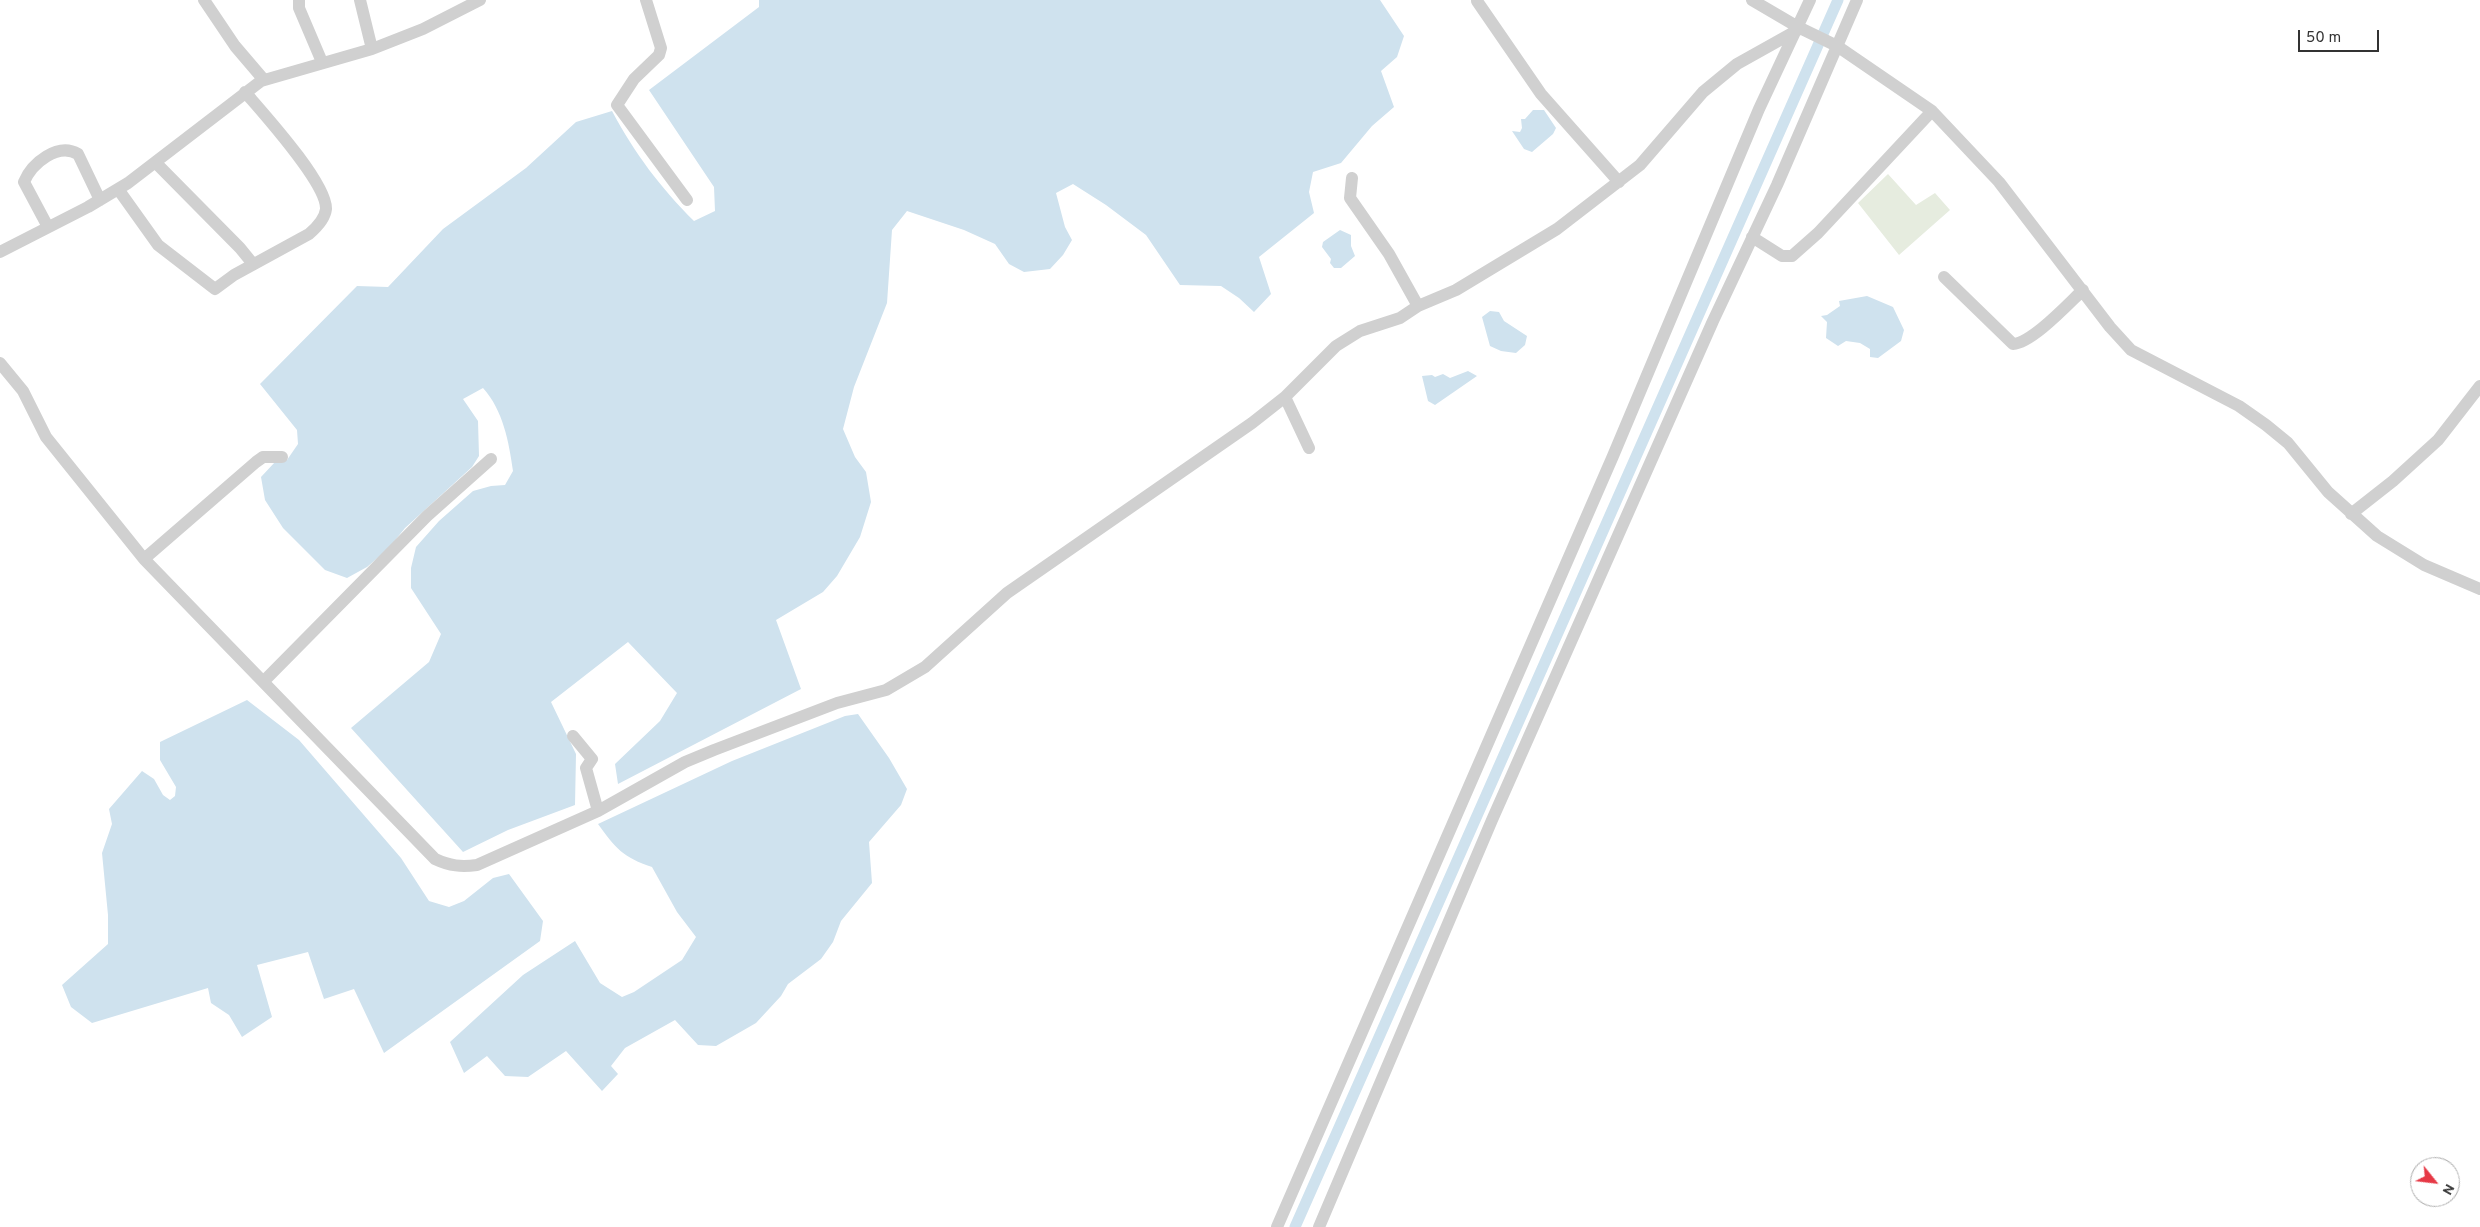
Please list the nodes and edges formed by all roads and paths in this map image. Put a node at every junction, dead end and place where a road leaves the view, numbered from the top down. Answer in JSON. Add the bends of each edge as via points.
{"nodes":[{"id":1,"x":204,"y":0,"type":"edge"},
{"id":2,"x":300,"y":0,"type":"edge"},
{"id":3,"x":360,"y":0,"type":"edge"},
{"id":4,"x":480,"y":0,"type":"edge"},
{"id":5,"x":646,"y":0,"type":"edge"},
{"id":6,"x":1752,"y":0,"type":"edge"},
{"id":7,"x":1810,"y":0,"type":"edge"},
{"id":8,"x":1857,"y":0,"type":"edge"},
{"id":9,"x":1478,"y":1,"type":"dead end"},
{"id":10,"x":1799,"y":29,"type":"junction"},
{"id":11,"x":1833,"y":44,"type":"junction"},
{"id":12,"x":372,"y":49,"type":"junction"},
{"id":13,"x":322,"y":62,"type":"junction"},
{"id":14,"x":264,"y":80,"type":"junction"},
{"id":15,"x":245,"y":92,"type":"junction"},
{"id":16,"x":1932,"y":111,"type":"junction"},
{"id":17,"x":156,"y":163,"type":"junction"},
{"id":18,"x":1352,"y":178,"type":"dead end"},
{"id":19,"x":1619,"y":182,"type":"junction"},
{"id":20,"x":118,"y":189,"type":"junction"},
{"id":21,"x":100,"y":200,"type":"junction"},
{"id":22,"x":686,"y":200,"type":"dead end"},
{"id":23,"x":48,"y":226,"type":"junction"},
{"id":24,"x":1752,"y":238,"type":"junction"},
{"id":25,"x":0,"y":252,"type":"edge"},
{"id":26,"x":253,"y":264,"type":"junction"},
{"id":27,"x":1944,"y":277,"type":"dead end"},
{"id":28,"x":2083,"y":290,"type":"junction"},
{"id":29,"x":1418,"y":306,"type":"junction"},
{"id":30,"x":0,"y":363,"type":"edge"},
{"id":31,"x":2480,"y":386,"type":"edge"},
{"id":32,"x":1285,"y":397,"type":"junction"},
{"id":33,"x":1309,"y":448,"type":"dead end"},
{"id":34,"x":282,"y":457,"type":"dead end"},
{"id":35,"x":490,"y":459,"type":"dead end"},
{"id":36,"x":2351,"y":514,"type":"junction"},
{"id":37,"x":144,"y":559,"type":"junction"},
{"id":38,"x":2480,"y":589,"type":"edge"},
{"id":39,"x":264,"y":681,"type":"junction"},
{"id":40,"x":573,"y":736,"type":"dead end"},
{"id":41,"x":598,"y":811,"type":"junction"},
{"id":42,"x":1277,"y":1227,"type":"edge"},
{"id":43,"x":1319,"y":1227,"type":"edge"}],
"edges":[{"from":1,"to":14,"type":"street","via":[[235,46]]},
{"from":2,"to":13,"type":"street","via":[[299,8]]},
{"from":3,"to":12,"type":"street"},
{"from":4,"to":12,"type":"street","via":[[423,29]]},
{"from":5,"to":22,"type":"street","via":[[661,48],[659,55],[634,79],[617,105]]},
{"from":6,"to":10,"type":"street"},
{"from":7,"to":10,"type":"street"},
{"from":8,"to":11,"type":"street"},
{"from":9,"to":19,"type":"street","via":[[1540,94]]},
{"from":10,"to":11,"type":"street"},
{"from":10,"to":19,"type":"street","via":[[1737,64],[1703,92],[1658,146]]},
{"from":10,"to":42,"type":"street","via":[[1759,109],[1609,465]]},
{"from":11,"to":16,"type":"street"},
{"from":11,"to":24,"type":"street","via":[[1781,177]]},
{"from":12,"to":13,"type":"street"},
{"from":13,"to":14,"type":"street"},
{"from":14,"to":15,"type":"street"},
{"from":15,"to":17,"type":"street"},
{"from":15,"to":26,"type":"street","via":[[319,186],[326,210],[309,234]]},
{"from":16,"to":24,"type":"street","via":[[1792,256],[1782,256]]},
{"from":16,"to":28,"type":"street","via":[[1999,182]]},
{"from":17,"to":20,"type":"street"},
{"from":17,"to":26,"type":"street"},
{"from":18,"to":29,"type":"street","via":[[1350,198],[1389,254]]},
{"from":19,"to":29,"type":"street","via":[[1557,229],[1456,290]]},
{"from":20,"to":21,"type":"street"},
{"from":20,"to":26,"type":"street","via":[[158,245],[215,289]]},
{"from":21,"to":23,"type":"street"},
{"from":21,"to":23,"type":"street","via":[[78,154],[65,149],[49,155],[36,163],[24,182]]},
{"from":23,"to":25,"type":"street"},
{"from":24,"to":43,"type":"street","via":[[1496,811]]},
{"from":27,"to":28,"type":"street","via":[[2013,344],[2020,344]]},
{"from":28,"to":36,"type":"street","via":[[2131,350],[2239,406],[2266,425],[2288,443],[2328,492]]},
{"from":29,"to":32,"type":"street","via":[[1400,318],[1360,331],[1336,346]]},
{"from":30,"to":37,"type":"street","via":[[23,391],[46,437]]},
{"from":31,"to":36,"type":"street","via":[[2438,440],[2394,481]]},
{"from":32,"to":33,"type":"street"},
{"from":32,"to":41,"type":"street","via":[[1007,593],[924,666],[886,690],[837,703],[685,762]]},
{"from":34,"to":37,"type":"street","via":[[263,457],[256,462]]},
{"from":35,"to":39,"type":"street","via":[[427,516]]},
{"from":36,"to":38,"type":"street","via":[[2377,536],[2424,565]]},
{"from":37,"to":39,"type":"street"},
{"from":39,"to":41,"type":"street","via":[[435,859],[450,866],[477,864]]},
{"from":40,"to":41,"type":"street","via":[[592,760],[586,768]]}]}
